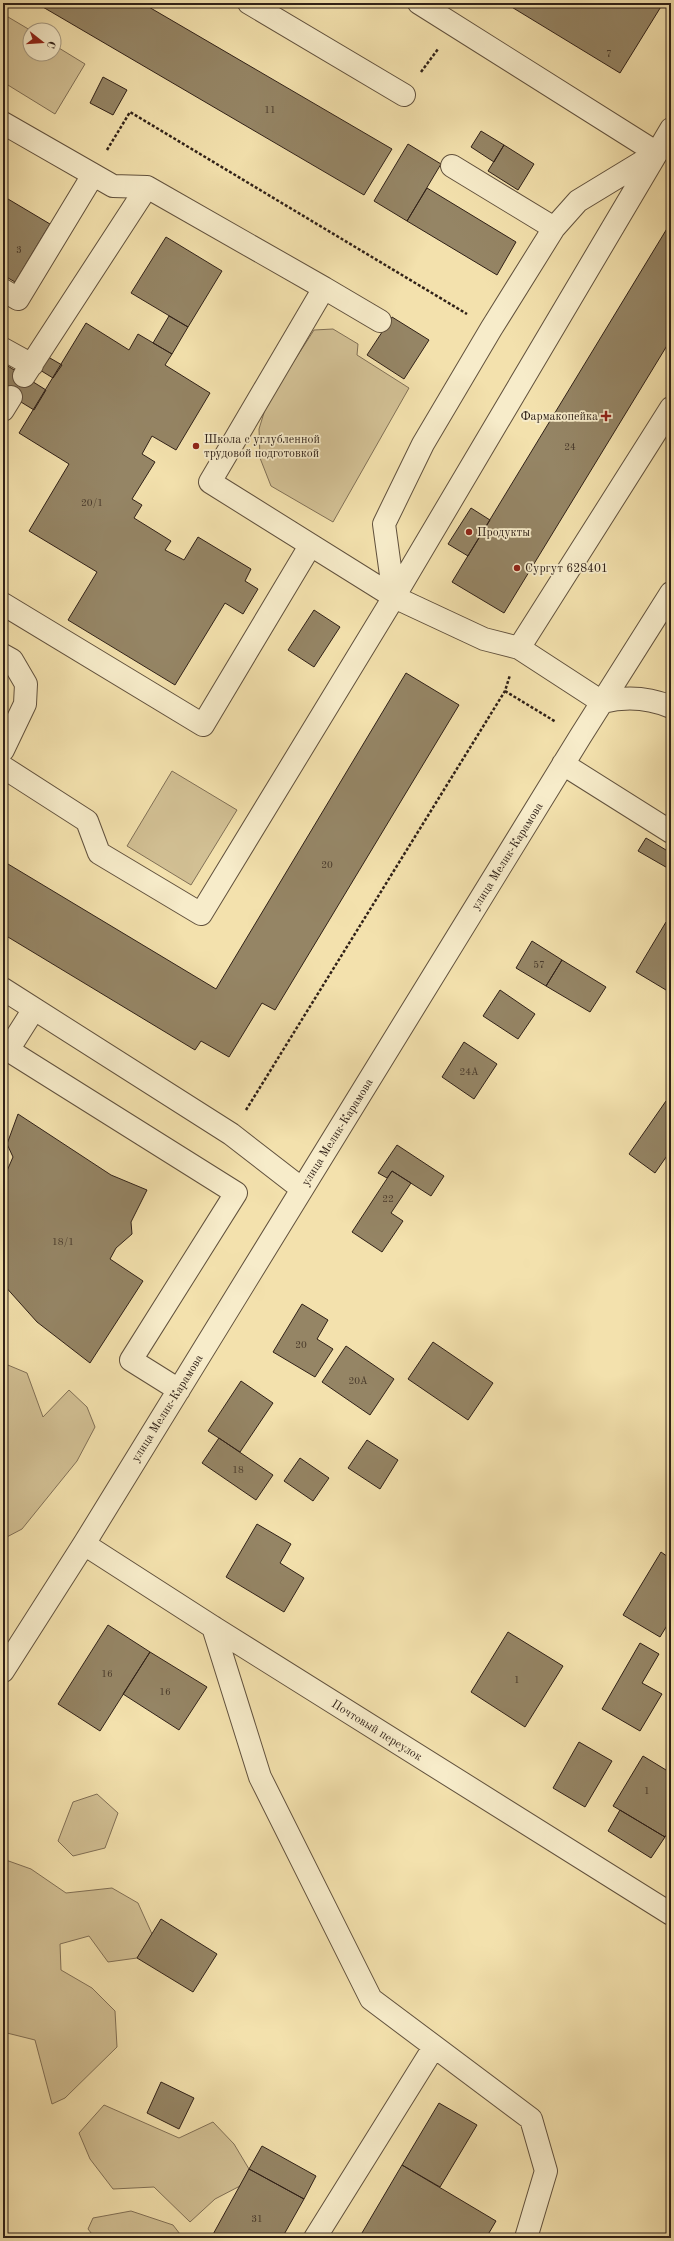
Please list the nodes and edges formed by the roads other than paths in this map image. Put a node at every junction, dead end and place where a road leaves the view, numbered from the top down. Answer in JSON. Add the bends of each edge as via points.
{"nodes":[{"id":1,"x":249,"y":3,"type":"edge"},
{"id":2,"x":418,"y":3,"type":"edge"},
{"id":3,"x":404,"y":95,"type":"road end"},
{"id":4,"x":3,"y":123,"type":"edge"},
{"id":5,"x":671,"y":129,"type":"edge"},
{"id":6,"x":657,"y":153,"type":"junction"},
{"id":7,"x":452,"y":166,"type":"dead end"},
{"id":8,"x":93,"y":175,"type":"junction"},
{"id":9,"x":147,"y":187,"type":"junction"},
{"id":10,"x":554,"y":228,"type":"junction"},
{"id":11,"x":324,"y":288,"type":"junction"},
{"id":12,"x":3,"y":290,"type":"edge"},
{"id":13,"x":380,"y":321,"type":"dead end"},
{"id":14,"x":3,"y":349,"type":"edge"},
{"id":15,"x":671,"y":408,"type":"edge"},
{"id":16,"x":310,"y":546,"type":"junction"},
{"id":17,"x":671,"y":593,"type":"edge"},
{"id":18,"x":394,"y":597,"type":"junction"},
{"id":19,"x":3,"y":604,"type":"edge"},
{"id":20,"x":519,"y":648,"type":"junction"},
{"id":21,"x":3,"y":655,"type":"edge"},
{"id":22,"x":602,"y":702,"type":"junction"},
{"id":23,"x":671,"y":707,"type":"edge"},
{"id":24,"x":3,"y":750,"type":"edge"},
{"id":25,"x":563,"y":764,"type":"junction"},
{"id":26,"x":3,"y":767,"type":"edge"},
{"id":27,"x":671,"y":832,"type":"edge"},
{"id":28,"x":3,"y":989,"type":"edge"},
{"id":29,"x":34,"y":1009,"type":"junction"},
{"id":30,"x":302,"y":1189,"type":"junction"},
{"id":31,"x":179,"y":1390,"type":"junction"},
{"id":32,"x":84,"y":1544,"type":"junction"},
{"id":33,"x":213,"y":1627,"type":"junction"},
{"id":34,"x":3,"y":1671,"type":"edge"},
{"id":35,"x":671,"y":1914,"type":"edge"},
{"id":36,"x":434,"y":2047,"type":"junction"},
{"id":37,"x":315,"y":2238,"type":"edge"},
{"id":38,"x":526,"y":2238,"type":"edge"}],
"edges":[{"from":1,"to":3,"type":"street"},
{"from":2,"to":6,"type":"street"},
{"from":4,"to":8,"type":"street"},
{"from":5,"to":6,"type":"street"},
{"from":6,"to":10,"type":"street","via":[[578,201]]},
{"from":6,"to":18,"type":"street"},
{"from":7,"to":10,"type":"street"},
{"from":8,"to":9,"type":"street","via":[[113,186]]},
{"from":8,"to":12,"type":"street","via":[[18,299]]},
{"from":9,"to":11,"type":"street"},
{"from":9,"to":14,"type":"street","via":[[28,370]]},
{"from":10,"to":18,"type":"street","via":[[423,444],[384,524]]},
{"from":11,"to":13,"type":"street"},
{"from":11,"to":16,"type":"street","via":[[210,482]]},
{"from":15,"to":20,"type":"street"},
{"from":16,"to":18,"type":"street"},
{"from":16,"to":19,"type":"street","via":[[203,725]]},
{"from":17,"to":22,"type":"street","name":"улица Мелик-Карамова"},
{"from":18,"to":20,"type":"street","via":[[484,639]]},
{"from":18,"to":26,"type":"street","via":[[201,914],[99,852],[87,821]]},
{"from":20,"to":22,"type":"street"},
{"from":21,"to":24,"type":"street","via":[[12,660],[26,684],[25,704]]},
{"from":22,"to":23,"type":"street","via":[[621,697],[638,698]]},
{"from":22,"to":25,"type":"street","name":"улица Мелик-Карамова"},
{"from":25,"to":27,"type":"street"},
{"from":25,"to":30,"type":"street","name":"улица Мелик-Карамова"},
{"from":28,"to":29,"type":"street"},
{"from":29,"to":30,"type":"street","via":[[231,1134]]},
{"from":29,"to":31,"type":"street","via":[[8,1050],[236,1193],[131,1360]]},
{"from":30,"to":31,"type":"street","name":"улица Мелик-Карамова"},
{"from":31,"to":32,"type":"street","name":"улица Мелик-Карамова"},
{"from":32,"to":33,"type":"street","name":"Почтовый переулок"},
{"from":32,"to":34,"type":"street","name":"улица Мелик-Карамова"},
{"from":33,"to":35,"type":"street","name":"Почтовый переулок"},
{"from":33,"to":36,"type":"street","via":[[260,1778],[371,2000]]},
{"from":36,"to":37,"type":"street"},
{"from":36,"to":38,"type":"street","via":[[531,2119],[546,2171]]}]}
